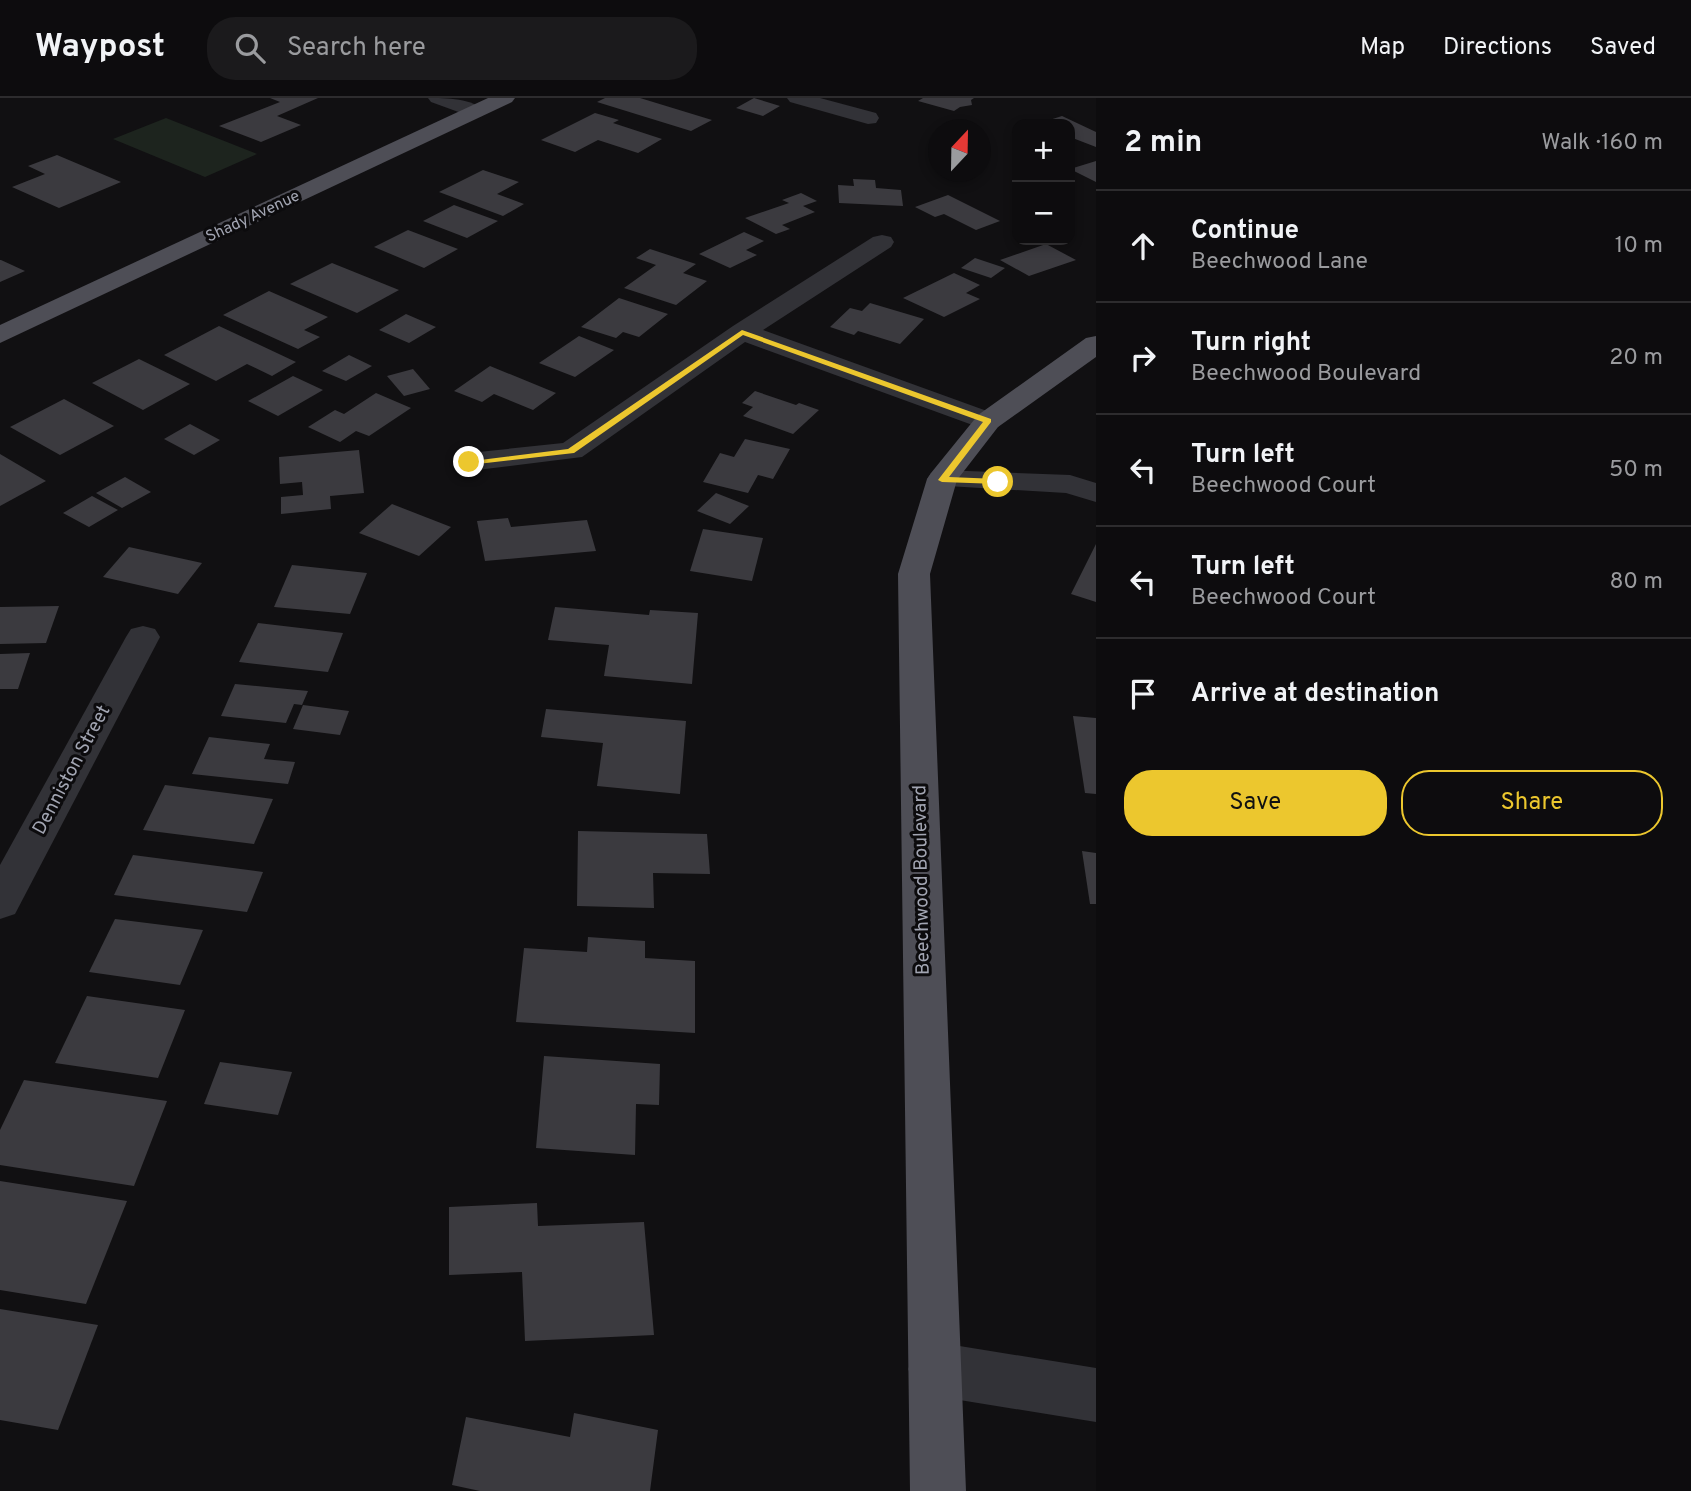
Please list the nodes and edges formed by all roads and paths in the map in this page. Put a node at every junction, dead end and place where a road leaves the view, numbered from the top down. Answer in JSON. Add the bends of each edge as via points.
{"nodes":[{"id":1,"x":438,"y":98,"type":"edge"},
{"id":2,"x":505,"y":98,"type":"edge"},
{"id":3,"x":797,"y":98,"type":"edge"},
{"id":4,"x":475,"y":112,"type":"junction"},
{"id":5,"x":868,"y":118,"type":"dead end"},
{"id":6,"x":882,"y":242,"type":"dead end"},
{"id":7,"x":742,"y":332,"type":"junction"},
{"id":8,"x":0,"y":335,"type":"edge"},
{"id":9,"x":1096,"y":344,"type":"edge"},
{"id":10,"x":988,"y":421,"type":"junction"},
{"id":11,"x":469,"y":462,"type":"dead end"},
{"id":12,"x":942,"y":480,"type":"junction"},
{"id":13,"x":1096,"y":493,"type":"edge"},
{"id":14,"x":143,"y":638,"type":"dead end"},
{"id":15,"x":0,"y":903,"type":"edge"},
{"id":16,"x":934,"y":1369,"type":"junction"},
{"id":17,"x":1096,"y":1395,"type":"edge"},
{"id":18,"x":938,"y":1491,"type":"edge"}],
"edges":[{"from":1,"to":4,"type":"street"},
{"from":2,"to":4,"type":"main road","name":"Shady Avenue"},
{"from":3,"to":5,"type":"street"},
{"from":4,"to":8,"type":"main road","name":"Shady Avenue"},
{"from":6,"to":7,"type":"street"},
{"from":7,"to":10,"type":"street"},
{"from":7,"to":11,"type":"street","via":[[570,451]]},
{"from":9,"to":10,"type":"main road","name":"Beechwood Boulevard"},
{"from":10,"to":12,"type":"main road","name":"Beechwood Boulevard"},
{"from":12,"to":13,"type":"street","via":[[1070,484]]},
{"from":12,"to":16,"type":"main road","name":"Beechwood Boulevard","via":[[914,574]]},
{"from":14,"to":15,"type":"street","name":"Denniston Street"},
{"from":16,"to":17,"type":"street"},
{"from":16,"to":18,"type":"main road","name":"Beechwood Boulevard"}]}
